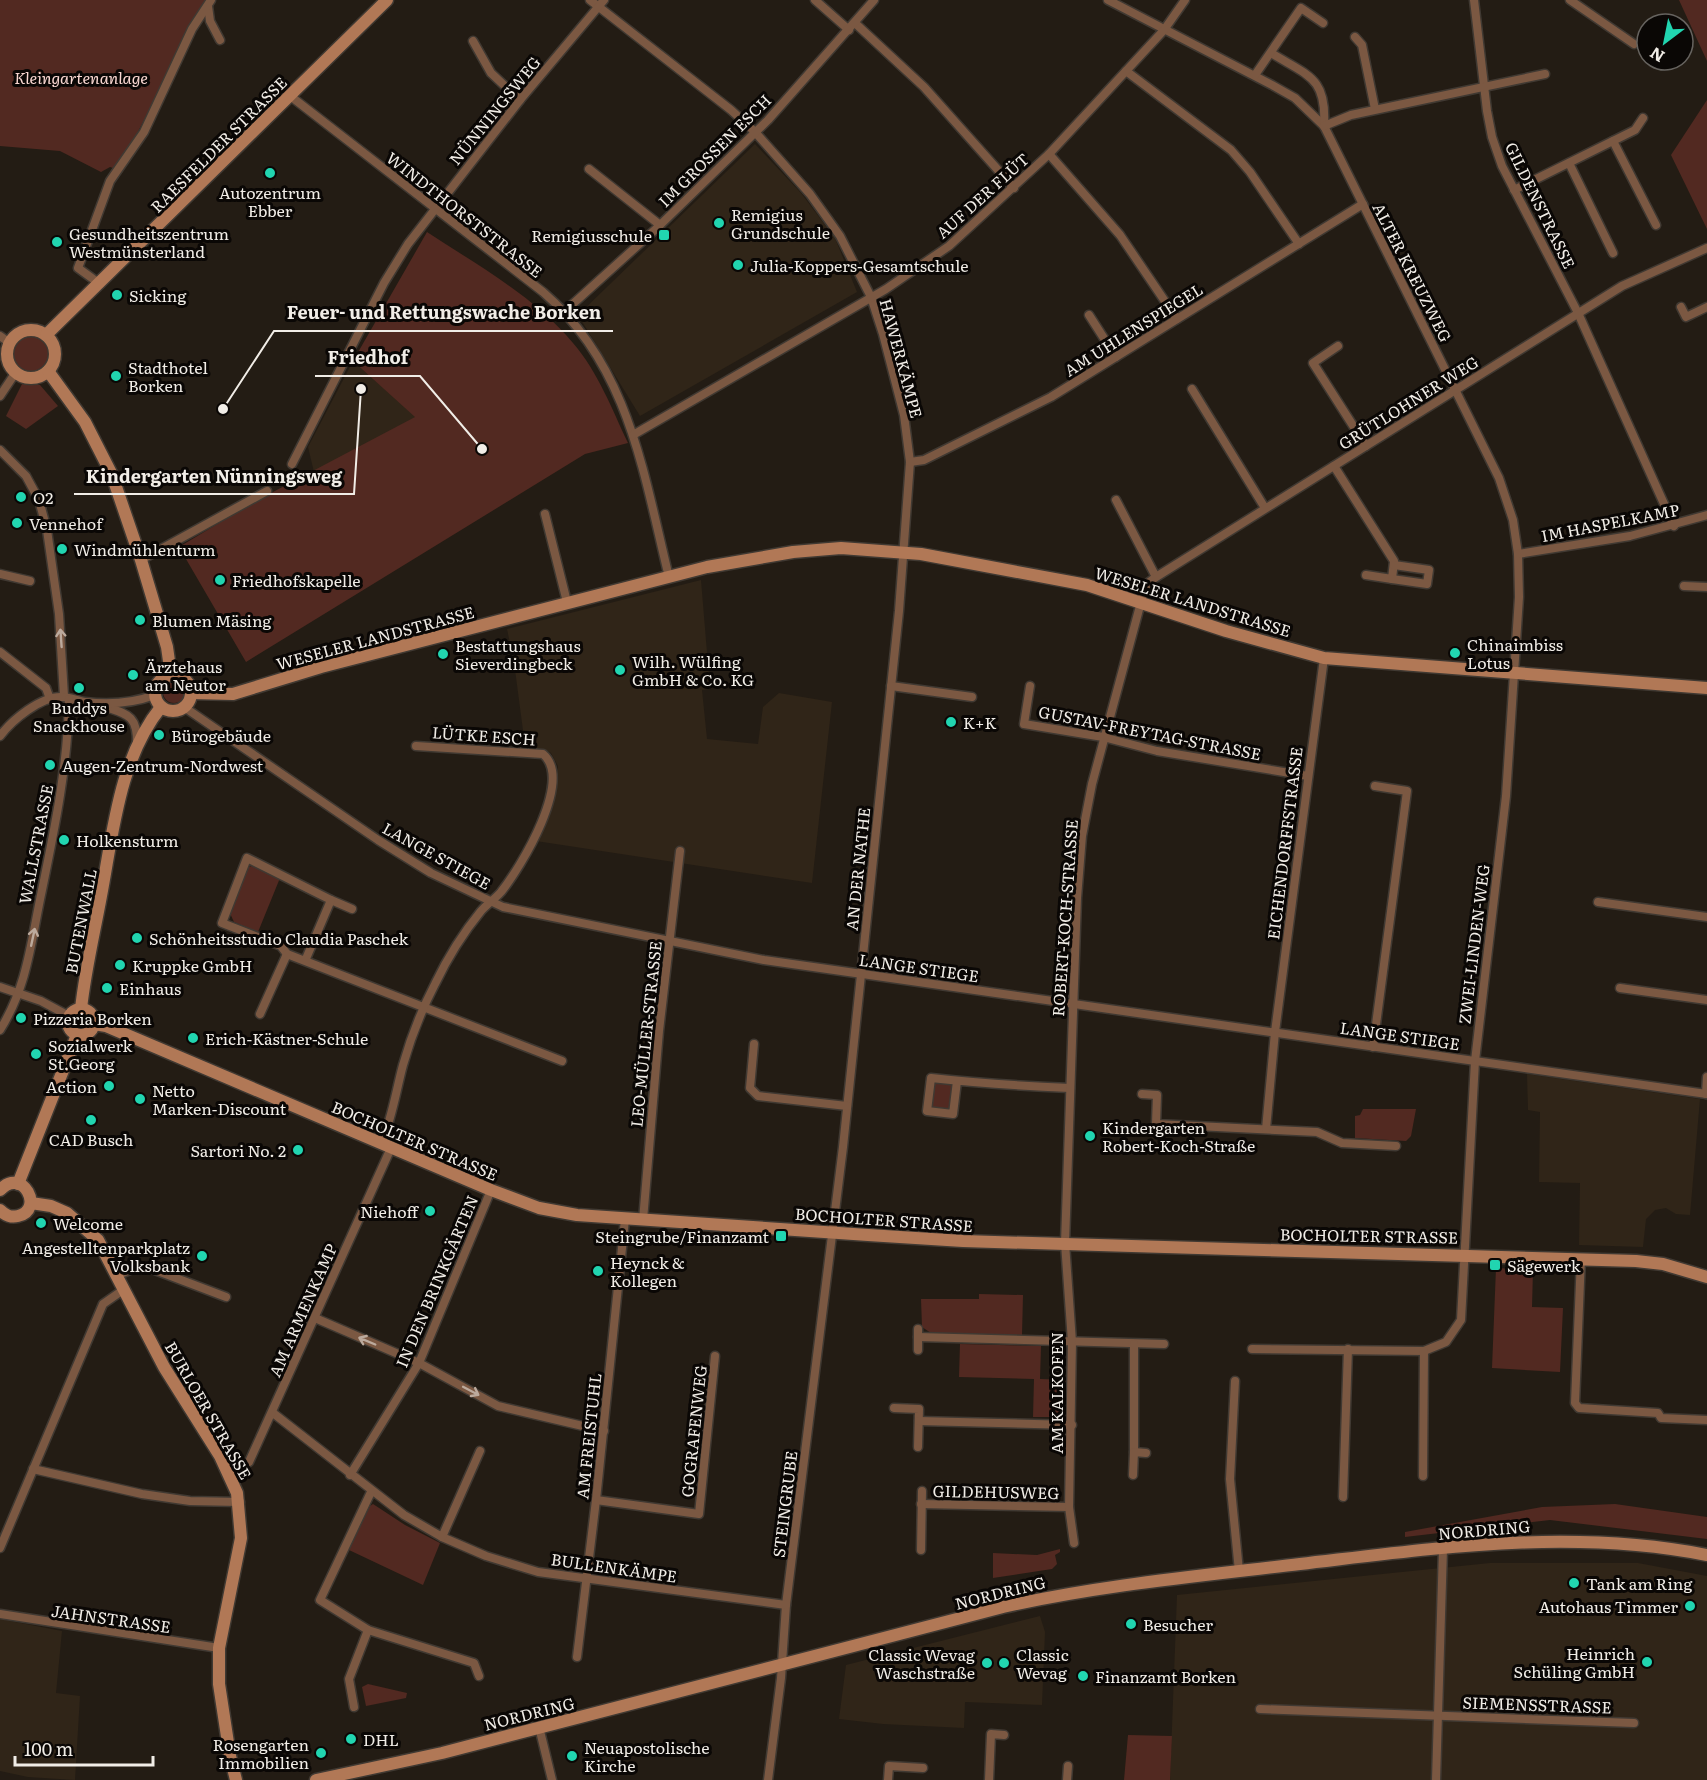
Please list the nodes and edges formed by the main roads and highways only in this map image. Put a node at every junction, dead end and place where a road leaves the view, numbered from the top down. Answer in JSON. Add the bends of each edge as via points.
{"nodes":[{"id":1,"x":387,"y":0,"type":"edge"},
{"id":2,"x":46,"y":335,"type":"junction"},
{"id":3,"x":5,"y":340,"type":"edge"},
{"id":4,"x":48,"y":371,"type":"junction"},
{"id":5,"x":171,"y":675,"type":"junction"},
{"id":6,"x":1707,"y":688,"type":"edge"},
{"id":7,"x":191,"y":693,"type":"junction"},
{"id":8,"x":161,"y":707,"type":"junction"},
{"id":9,"x":81,"y":1009,"type":"junction"},
{"id":10,"x":94,"y":1024,"type":"junction"},
{"id":11,"x":77,"y":1035,"type":"junction"},
{"id":12,"x":18,"y":1184,"type":"junction"},
{"id":13,"x":0,"y":1190,"type":"edge"},
{"id":14,"x":30,"y":1203,"type":"junction"},
{"id":15,"x":1,"y":1213,"type":"edge"},
{"id":16,"x":1707,"y":1277,"type":"edge"},
{"id":17,"x":1707,"y":1556,"type":"edge"},
{"id":18,"x":237,"y":1780,"type":"edge"},
{"id":19,"x":316,"y":1780,"type":"edge"}],
"edges":[{"from":1,"to":2,"type":"main road","name":"RAESFELDER STRASSE"},
{"from":2,"to":3,"type":"main road","via":[[30,330]]},
{"from":2,"to":4,"type":"main road","via":[[55,353]]},
{"from":3,"to":4,"type":"main road","via":[[8,359],[16,372],[29,378]]},
{"from":4,"to":5,"type":"main road","via":[[95,439],[122,500],[167,647]]},
{"from":5,"to":7,"type":"main road","via":[[187,681]]},
{"from":5,"to":8,"type":"main road","via":[[157,684],[155,695]]},
{"from":6,"to":7,"type":"main road","name":"WESELER LANDSTRASSE","via":[[1324,658],[1226,631],[1087,585],[904,552],[841,548],[793,552],[669,577],[321,666],[233,694]]},
{"from":7,"to":8,"type":"main road","via":[[184,707],[173,711]]},
{"from":8,"to":9,"type":"main road","name":"BUTENWALL","via":[[132,757],[110,848]]},
{"from":9,"to":10,"type":"main road","via":[[91,1013]]},
{"from":9,"to":11,"type":"main road","via":[[69,1016],[69,1028]]},
{"from":10,"to":11,"type":"main road","via":[[86,1035]]},
{"from":10,"to":16,"type":"main road","name":"BOCHOLTER STRASSE","via":[[491,1190],[558,1212],[963,1241],[1581,1258],[1663,1264]]},
{"from":11,"to":12,"type":"main road"},
{"from":12,"to":13,"type":"main road"},
{"from":12,"to":14,"type":"main road","via":[[28,1191]]},
{"from":14,"to":15,"type":"main road","via":[[20,1216]]},
{"from":14,"to":18,"type":"main road","name":"BURLOER STRASSE","via":[[51,1206],[83,1225],[98,1240],[164,1367],[231,1475],[240,1502],[241,1538],[219,1648],[221,1695]]},
{"from":17,"to":19,"type":"main road","name":"NORDRING","via":[[1638,1544],[1582,1540],[1443,1549],[1063,1594],[394,1764]]}]}
